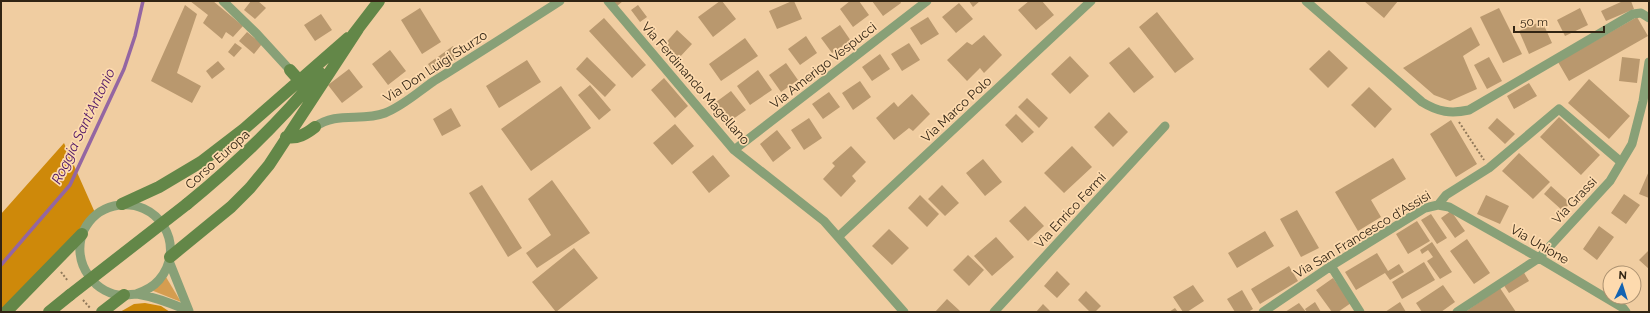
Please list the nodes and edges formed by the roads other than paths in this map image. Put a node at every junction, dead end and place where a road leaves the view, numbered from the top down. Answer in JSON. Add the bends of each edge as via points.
{"nodes":[{"id":1,"x":223,"y":1,"type":"edge"},
{"id":2,"x":379,"y":1,"type":"edge"},
{"id":3,"x":560,"y":1,"type":"edge"},
{"id":4,"x":608,"y":1,"type":"edge"},
{"id":5,"x":927,"y":1,"type":"edge"},
{"id":6,"x":1091,"y":1,"type":"edge"},
{"id":7,"x":1306,"y":1,"type":"edge"},
{"id":8,"x":1649,"y":18,"type":"edge"},
{"id":9,"x":358,"y":29,"type":"junction"},
{"id":10,"x":1649,"y":62,"type":"edge"},
{"id":11,"x":290,"y":70,"type":"joint"},
{"id":12,"x":298,"y":79,"type":"junction"},
{"id":13,"x":1166,"y":126,"type":"dead end"},
{"id":14,"x":315,"y":127,"type":"joint"},
{"id":15,"x":286,"y":137,"type":"junction"},
{"id":16,"x":734,"y":150,"type":"junction"},
{"id":17,"x":1621,"y":162,"type":"junction"},
{"id":18,"x":122,"y":204,"type":"junction"},
{"id":19,"x":1438,"y":205,"type":"junction"},
{"id":20,"x":82,"y":234,"type":"junction"},
{"id":21,"x":838,"y":237,"type":"junction"},
{"id":22,"x":1539,"y":258,"type":"junction"},
{"id":23,"x":170,"y":259,"type":"junction"},
{"id":24,"x":1331,"y":266,"type":"junction"},
{"id":25,"x":130,"y":295,"type":"junction"},
{"id":26,"x":6,"y":312,"type":"edge"},
{"id":27,"x":49,"y":312,"type":"edge"},
{"id":28,"x":102,"y":312,"type":"edge"},
{"id":29,"x":904,"y":312,"type":"edge"},
{"id":30,"x":994,"y":312,"type":"edge"},
{"id":31,"x":1263,"y":312,"type":"edge"},
{"id":32,"x":1360,"y":312,"type":"edge"},
{"id":33,"x":1457,"y":312,"type":"edge"},
{"id":34,"x":1626,"y":312,"type":"edge"}],
"edges":[{"from":1,"to":11,"type":"street"},
{"from":2,"to":9,"type":"main road","name":"Corso Europa"},
{"from":3,"to":14,"type":"street","name":"Via Don Luigi Sturzo","via":[[424,87],[398,107],[372,116],[342,116],[328,119]]},
{"from":4,"to":16,"type":"street","name":"Via Ferdinando Magellano"},
{"from":5,"to":16,"type":"street","name":"Via Amerigo Vespucci"},
{"from":6,"to":21,"type":"street","name":"Via Marco Polo"},
{"from":7,"to":8,"type":"street","via":[[1422,102],[1445,112],[1469,110],[1637,13]]},
{"from":9,"to":12,"type":"main road"},
{"from":9,"to":15,"type":"main road"},
{"from":9,"to":27,"type":"main road","name":"Corso Europa","bridge":true,"via":[[293,106],[216,181]]},
{"from":10,"to":17,"type":"street","name":"Via Grassi","via":[[1643,101],[1632,144]]},
{"from":11,"to":12,"type":"main road"},
{"from":12,"to":18,"type":"main road","via":[[244,129],[202,162],[159,187]]},
{"from":13,"to":30,"type":"street","name":"Via Enrico Fermi"},
{"from":14,"to":15,"type":"main road","via":[[294,139]]},
{"from":15,"to":23,"type":"main road","via":[[269,165],[232,207]]},
{"from":16,"to":21,"type":"street","name":"Via Ferdinando Magellano","via":[[824,221]]},
{"from":17,"to":19,"type":"street","name":"Via San Francesco d'Assisi","via":[[1559,109],[1488,168],[1446,195]]},
{"from":17,"to":22,"type":"street","name":"Via Grassi","via":[[1610,181]]},
{"from":18,"to":20,"type":"street","via":[[96,215]]},
{"from":18,"to":23,"type":"street","via":[[145,209],[163,224],[171,246]]},
{"from":19,"to":22,"type":"street","name":"Via Unione","via":[[1449,207]]},
{"from":19,"to":24,"type":"street","name":"Via San Francesco d'Assisi","via":[[1425,208]]},
{"from":20,"to":25,"type":"street","via":[[80,258],[84,270],[101,288],[112,293]]},
{"from":20,"to":26,"type":"main road"},
{"from":21,"to":29,"type":"street","name":"Via Ferdinando Magellano"},
{"from":22,"to":33,"type":"street","name":"Via Grassi"},
{"from":22,"to":34,"type":"street","name":"Via Unione"},
{"from":23,"to":25,"type":"street","via":[[159,281],[148,289]]},
{"from":23,"to":25,"type":"street","via":[[189,311],[167,302]]},
{"from":24,"to":31,"type":"street","name":"Via San Francesco d'Assisi"},
{"from":24,"to":32,"type":"street"},
{"from":25,"to":28,"type":"main road"}]}
